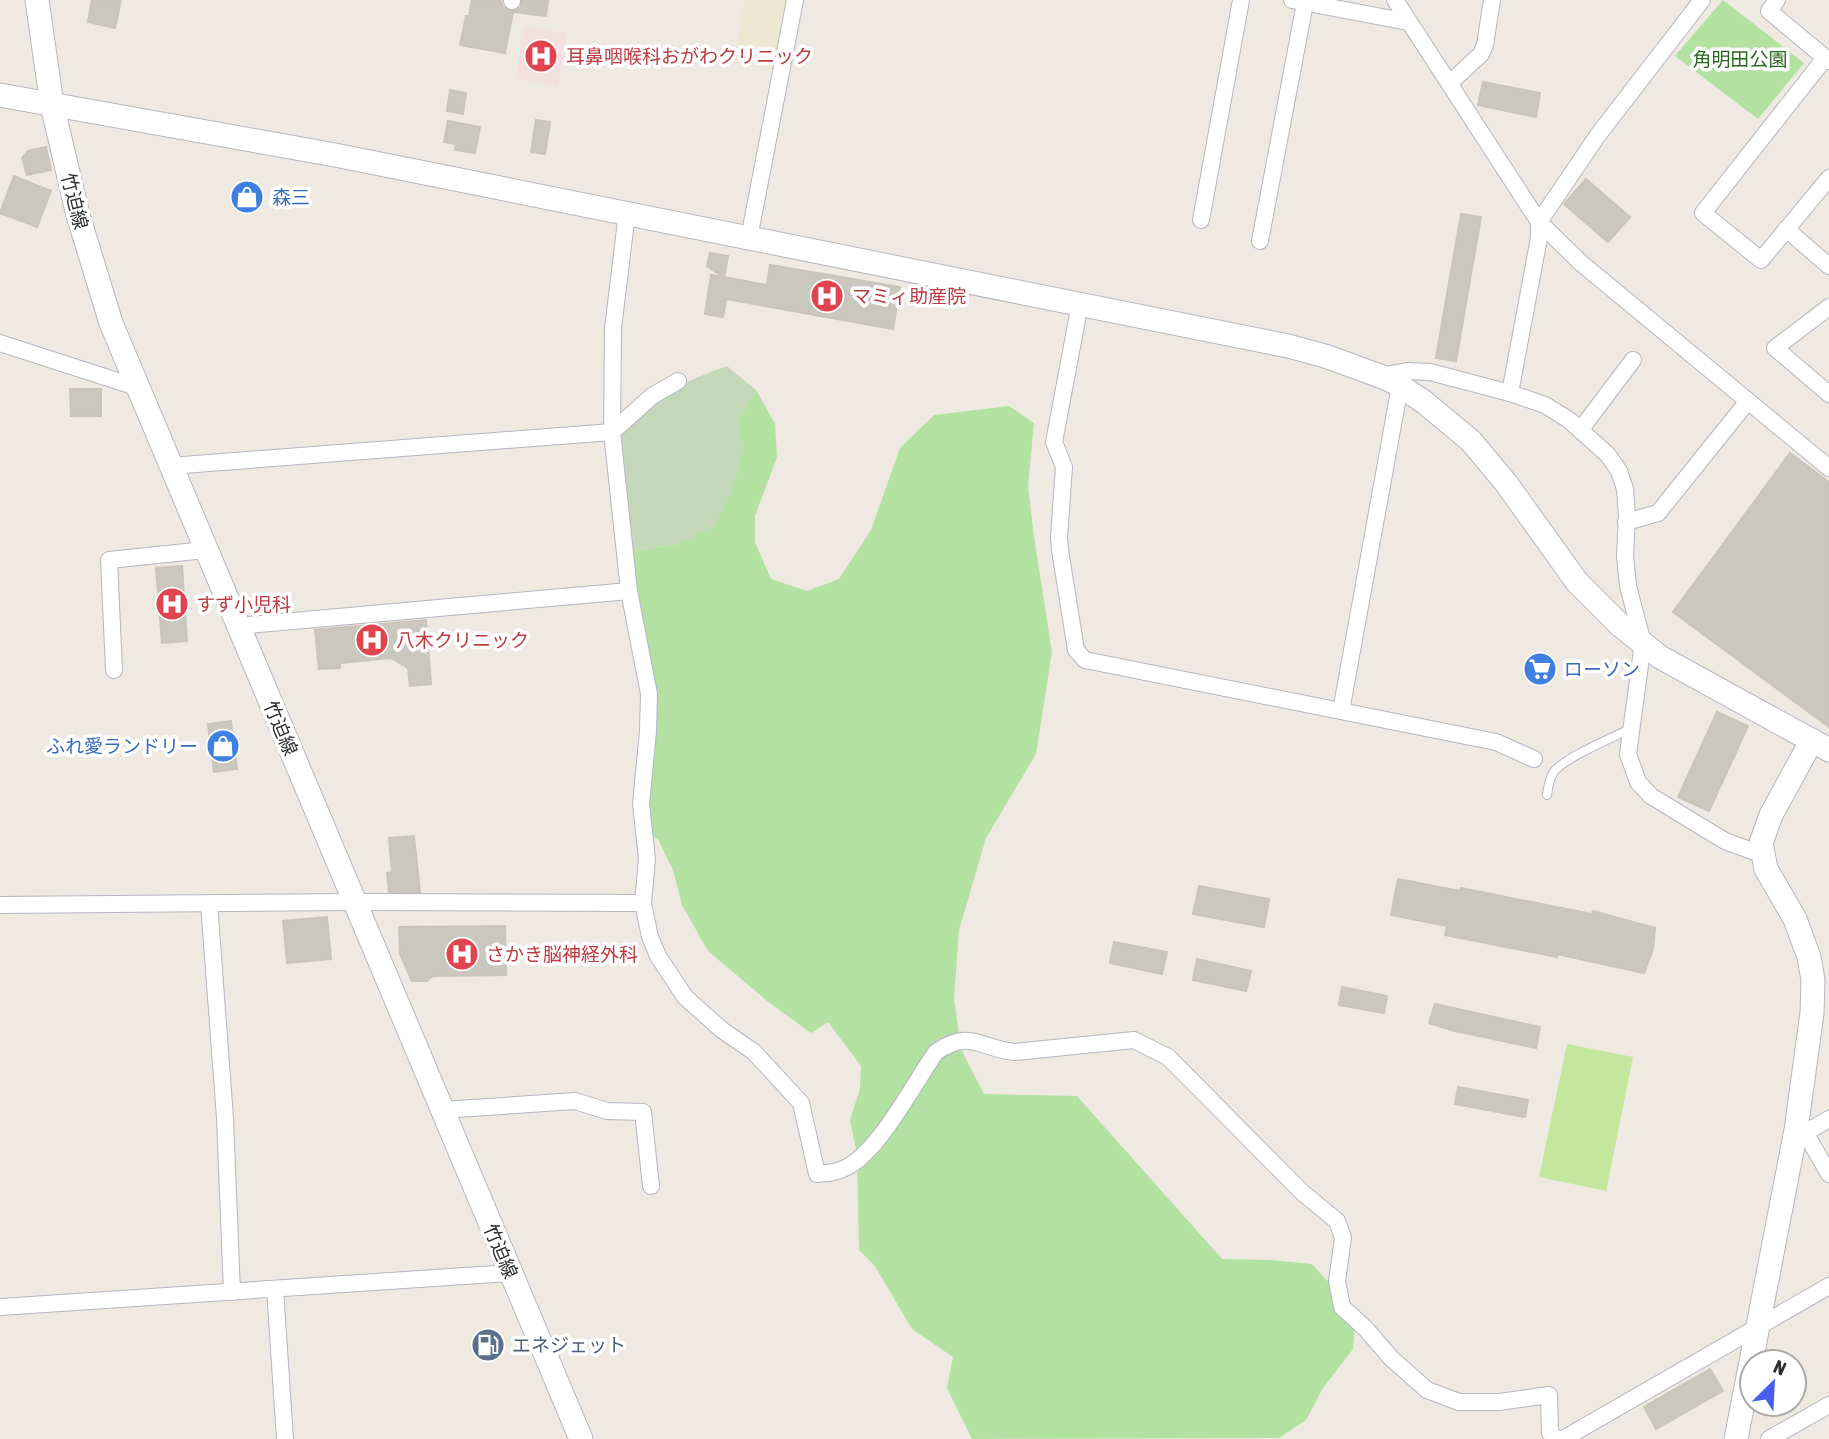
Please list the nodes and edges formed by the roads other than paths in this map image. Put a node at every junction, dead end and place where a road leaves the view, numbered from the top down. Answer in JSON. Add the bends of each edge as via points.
{"nodes":[{"id":1,"x":37,"y":0,"type":"edge"},
{"id":2,"x":795,"y":0,"type":"edge"},
{"id":3,"x":1241,"y":0,"type":"edge"},
{"id":4,"x":1395,"y":0,"type":"edge"},
{"id":5,"x":1492,"y":0,"type":"edge"},
{"id":6,"x":1702,"y":0,"type":"edge"},
{"id":7,"x":1777,"y":0,"type":"edge"},
{"id":8,"x":1298,"y":1,"type":"edge"},
{"id":9,"x":1408,"y":22,"type":"junction"},
{"id":10,"x":1827,"y":60,"type":"edge"},
{"id":11,"x":1450,"y":83,"type":"junction"},
{"id":12,"x":0,"y":95,"type":"edge"},
{"id":13,"x":52,"y":105,"type":"junction"},
{"id":14,"x":1829,"y":178,"type":"edge"},
{"id":15,"x":628,"y":214,"type":"junction"},
{"id":16,"x":1202,"y":220,"type":"dead end"},
{"id":17,"x":1539,"y":222,"type":"junction"},
{"id":18,"x":1786,"y":229,"type":"junction"},
{"id":19,"x":749,"y":238,"type":"junction"},
{"id":20,"x":1260,"y":241,"type":"dead end"},
{"id":21,"x":1829,"y":266,"type":"edge"},
{"id":22,"x":1080,"y":304,"type":"junction"},
{"id":23,"x":1829,"y":307,"type":"edge"},
{"id":24,"x":0,"y":343,"type":"edge"},
{"id":25,"x":1633,"y":360,"type":"dead end"},
{"id":26,"x":678,"y":381,"type":"dead end"},
{"id":27,"x":1390,"y":381,"type":"junction"},
{"id":28,"x":136,"y":387,"type":"junction"},
{"id":29,"x":1510,"y":393,"type":"junction"},
{"id":30,"x":1829,"y":394,"type":"edge"},
{"id":31,"x":1748,"y":401,"type":"junction"},
{"id":32,"x":1581,"y":429,"type":"junction"},
{"id":33,"x":612,"y":432,"type":"junction"},
{"id":34,"x":170,"y":466,"type":"junction"},
{"id":35,"x":1829,"y":468,"type":"edge"},
{"id":36,"x":1626,"y":522,"type":"junction"},
{"id":37,"x":205,"y":550,"type":"junction"},
{"id":38,"x":629,"y":592,"type":"junction"},
{"id":39,"x":238,"y":626,"type":"junction"},
{"id":40,"x":1643,"y":643,"type":"junction"},
{"id":41,"x":114,"y":670,"type":"dead end"},
{"id":42,"x":1341,"y":711,"type":"junction"},
{"id":43,"x":1632,"y":728,"type":"junction"},
{"id":44,"x":1820,"y":745,"type":"edge"},
{"id":45,"x":1534,"y":759,"type":"dead end"},
{"id":46,"x":1547,"y":794,"type":"dead end"},
{"id":47,"x":1763,"y":855,"type":"junction"},
{"id":48,"x":354,"y":902,"type":"junction"},
{"id":49,"x":209,"y":903,"type":"junction"},
{"id":50,"x":643,"y":904,"type":"junction"},
{"id":51,"x":0,"y":905,"type":"edge"},
{"id":52,"x":442,"y":1110,"type":"junction"},
{"id":53,"x":1829,"y":1119,"type":"edge"},
{"id":54,"x":1800,"y":1132,"type":"junction"},
{"id":55,"x":1829,"y":1174,"type":"edge"},
{"id":56,"x":651,"y":1186,"type":"dead end"},
{"id":57,"x":510,"y":1273,"type":"junction"},
{"id":58,"x":1829,"y":1286,"type":"edge"},
{"id":59,"x":275,"y":1289,"type":"junction"},
{"id":60,"x":232,"y":1292,"type":"junction"},
{"id":61,"x":0,"y":1307,"type":"edge"},
{"id":62,"x":1758,"y":1327,"type":"junction"},
{"id":63,"x":1829,"y":1405,"type":"edge"},
{"id":64,"x":285,"y":1439,"type":"edge"},
{"id":65,"x":581,"y":1439,"type":"edge"},
{"id":66,"x":1556,"y":1439,"type":"edge"},
{"id":67,"x":1563,"y":1439,"type":"edge"},
{"id":68,"x":1736,"y":1439,"type":"edge"},
{"id":69,"x":1769,"y":1439,"type":"edge"}],
"edges":[{"from":1,"to":13,"type":"street","name":"竹迫線"},
{"from":2,"to":19,"type":"street"},
{"from":3,"to":16,"type":"street"},
{"from":4,"to":9,"type":"street"},
{"from":5,"to":11,"type":"street","via":[[1485,45]]},
{"from":6,"to":17,"type":"street","via":[[1598,135]]},
{"from":7,"to":10,"type":"street","via":[[1769,11]]},
{"from":8,"to":9,"type":"street"},
{"from":8,"to":20,"type":"street"},
{"from":9,"to":11,"type":"street"},
{"from":10,"to":18,"type":"street","via":[[1703,213],[1761,260]]},
{"from":11,"to":17,"type":"street"},
{"from":12,"to":13,"type":"street"},
{"from":13,"to":15,"type":"street"},
{"from":13,"to":28,"type":"street","name":"竹迫線","via":[[97,283]]},
{"from":14,"to":18,"type":"street"},
{"from":15,"to":19,"type":"street"},
{"from":15,"to":33,"type":"street","via":[[613,328]]},
{"from":17,"to":29,"type":"street"},
{"from":17,"to":31,"type":"street","via":[[1581,263]]},
{"from":18,"to":21,"type":"street"},
{"from":19,"to":22,"type":"street"},
{"from":22,"to":27,"type":"street","via":[[1288,346]]},
{"from":22,"to":42,"type":"street","via":[[1055,442],[1064,467],[1059,537],[1076,650],[1085,660]]},
{"from":23,"to":30,"type":"street","via":[[1775,348]]},
{"from":24,"to":28,"type":"street"},
{"from":25,"to":32,"type":"street"},
{"from":26,"to":33,"type":"street","via":[[652,396]]},
{"from":27,"to":29,"type":"street","via":[[1407,371],[1430,372]]},
{"from":27,"to":40,"type":"street","via":[[1471,441],[1577,582]]},
{"from":27,"to":42,"type":"street"},
{"from":28,"to":34,"type":"street","name":"竹迫線"},
{"from":29,"to":32,"type":"street","via":[[1545,405]]},
{"from":31,"to":35,"type":"street"},
{"from":31,"to":36,"type":"street","via":[[1658,513]]},
{"from":32,"to":36,"type":"street","via":[[1619,471]]},
{"from":33,"to":34,"type":"street"},
{"from":33,"to":38,"type":"street"},
{"from":34,"to":37,"type":"street","name":"竹迫線"},
{"from":36,"to":40,"type":"street","via":[[1628,586]]},
{"from":37,"to":39,"type":"street","name":"竹迫線"},
{"from":37,"to":41,"type":"street","via":[[109,560]]},
{"from":38,"to":39,"type":"street"},
{"from":38,"to":50,"type":"street","via":[[649,694],[642,804],[648,859]]},
{"from":39,"to":48,"type":"street","name":"竹迫線"},
{"from":40,"to":43,"type":"street"},
{"from":40,"to":44,"type":"street","via":[[1660,657]]},
{"from":42,"to":45,"type":"street","via":[[1496,742]]},
{"from":43,"to":46,"type":"lane","via":[[1558,768]]},
{"from":43,"to":47,"type":"street","via":[[1628,754],[1638,782],[1651,796],[1725,841]]},
{"from":44,"to":47,"type":"street","via":[[1771,815],[1761,843]]},
{"from":47,"to":54,"type":"street","via":[[1794,919],[1813,980]]},
{"from":48,"to":49,"type":"street"},
{"from":48,"to":50,"type":"street"},
{"from":48,"to":52,"type":"street","name":"竹迫線"},
{"from":49,"to":51,"type":"street"},
{"from":49,"to":60,"type":"street"},
{"from":50,"to":66,"type":"street","via":[[658,956],[685,997],[754,1052],[801,1103],[817,1174],[849,1166],[867,1152],[936,1052],[950,1042],[970,1040],[1015,1052],[1134,1040],[1168,1057],[1303,1194],[1337,1221],[1343,1238],[1337,1282],[1342,1307],[1391,1358],[1427,1390],[1459,1402],[1549,1395],[1550,1433]]},
{"from":52,"to":56,"type":"street","via":[[575,1101],[607,1111],[643,1112]]},
{"from":52,"to":57,"type":"street","name":"竹迫線"},
{"from":53,"to":54,"type":"street"},
{"from":54,"to":55,"type":"street"},
{"from":54,"to":62,"type":"street"},
{"from":57,"to":59,"type":"street"},
{"from":57,"to":65,"type":"street","name":"竹迫線"},
{"from":58,"to":62,"type":"street"},
{"from":59,"to":60,"type":"street"},
{"from":59,"to":64,"type":"street"},
{"from":60,"to":61,"type":"street"},
{"from":62,"to":67,"type":"street"},
{"from":62,"to":68,"type":"street"},
{"from":63,"to":69,"type":"street"}]}
